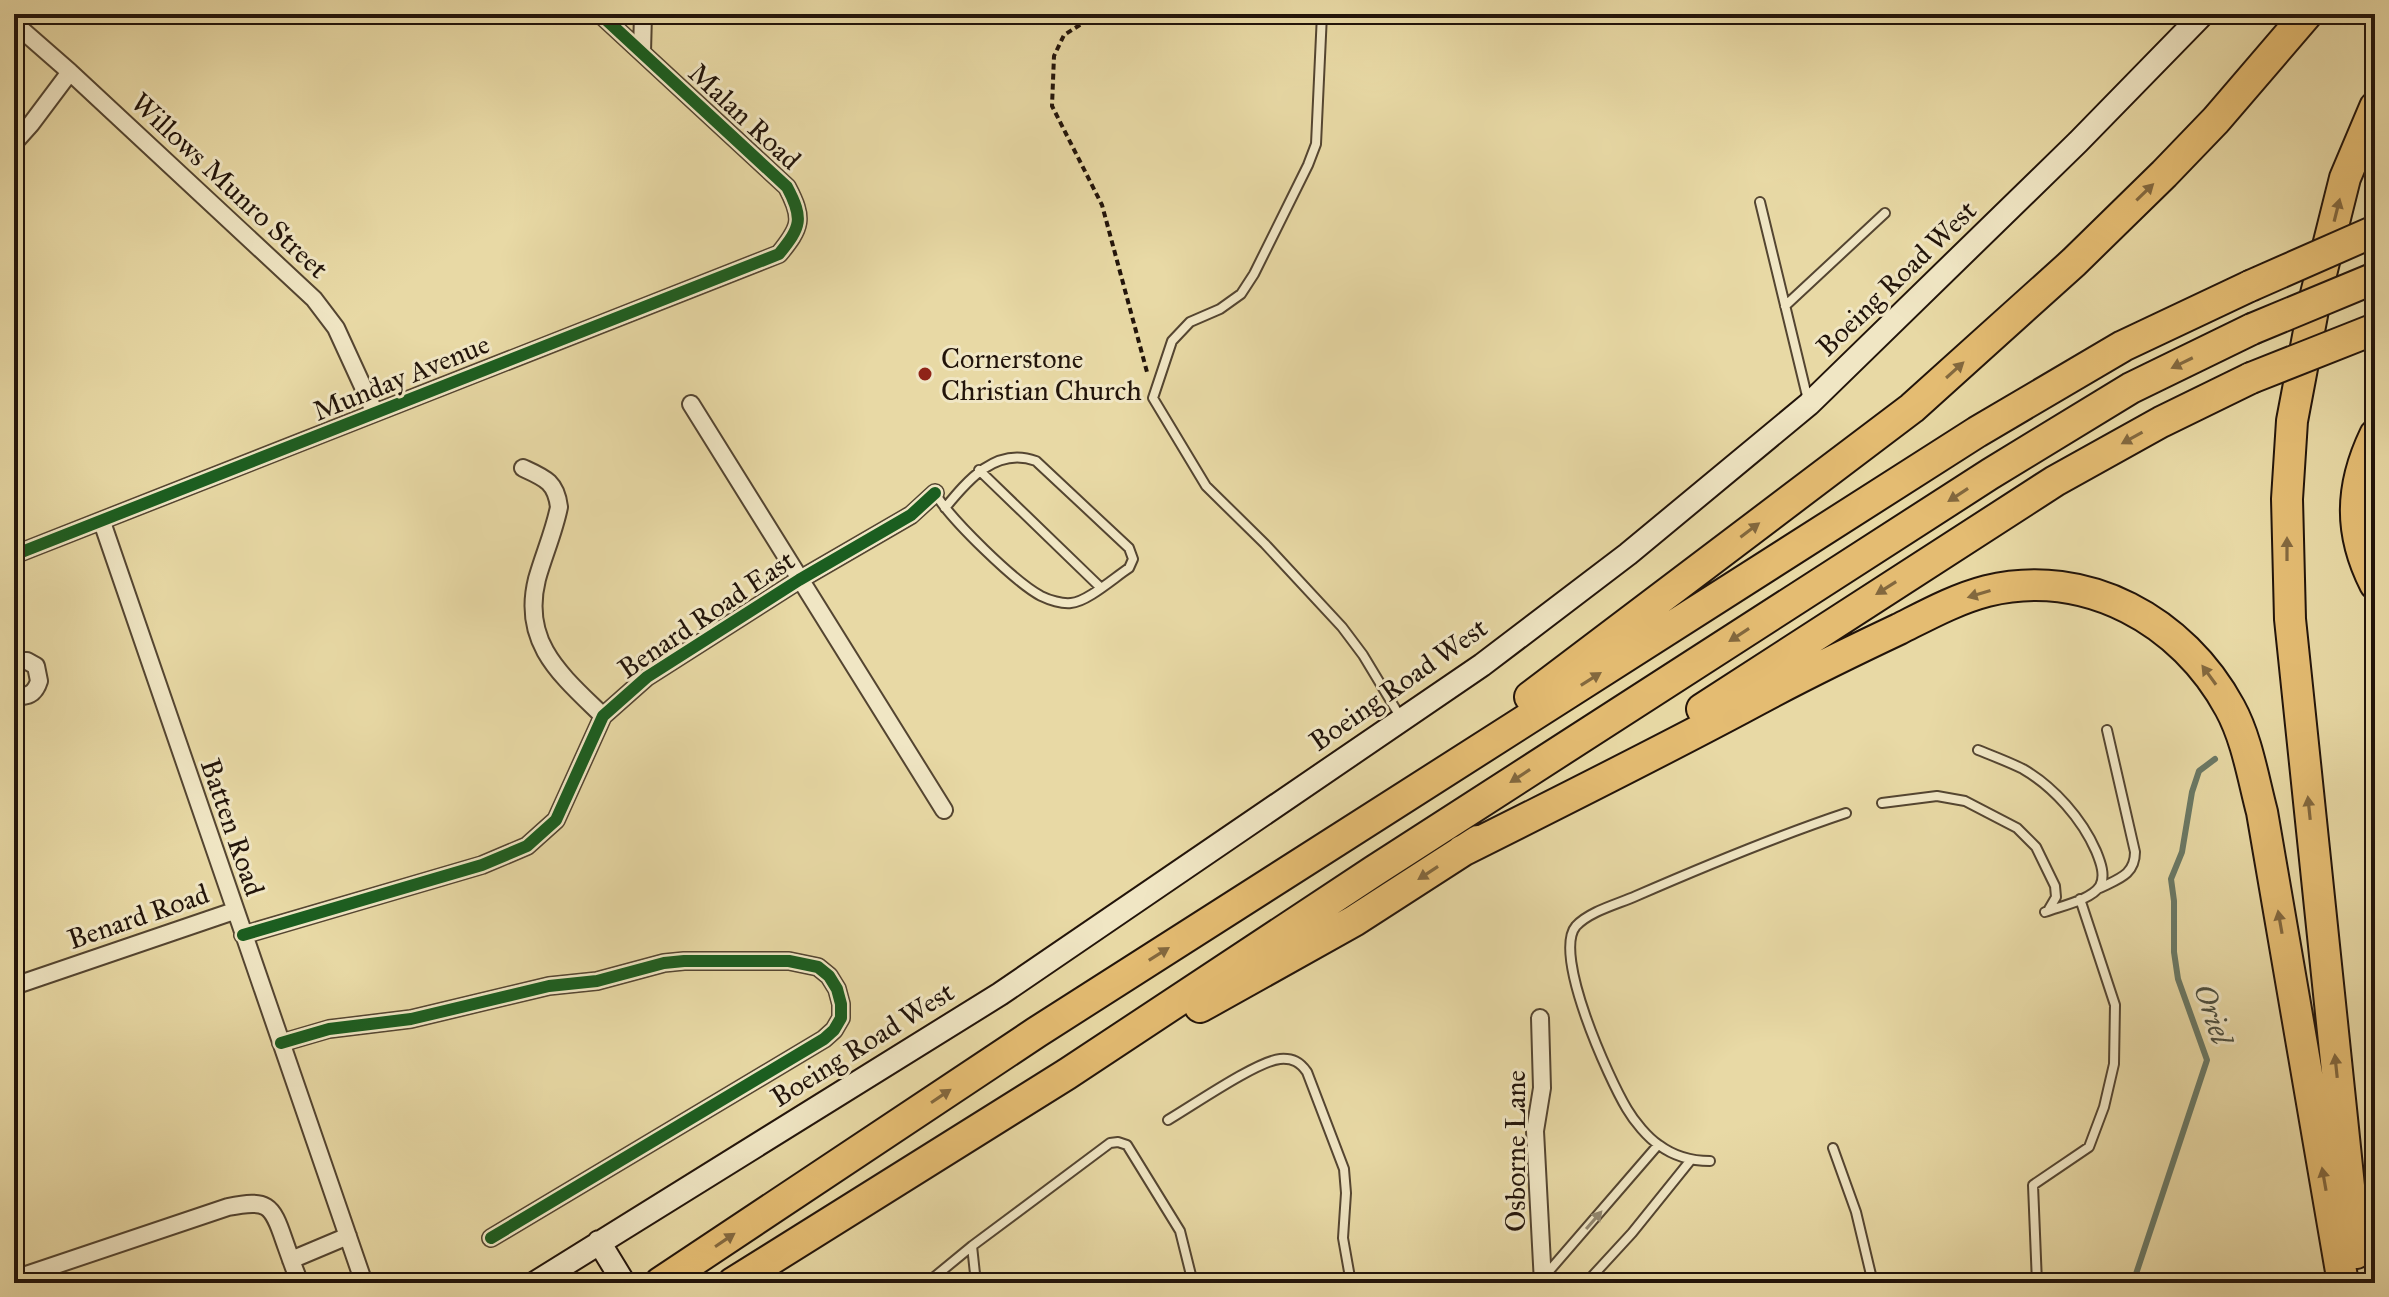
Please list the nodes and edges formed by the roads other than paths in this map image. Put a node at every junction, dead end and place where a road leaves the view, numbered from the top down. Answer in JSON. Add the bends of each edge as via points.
{"nodes":[{"id":1,"x":600,"y":14,"type":"edge"},
{"id":2,"x":643,"y":14,"type":"edge"},
{"id":3,"x":1322,"y":14,"type":"edge"},
{"id":4,"x":2203,"y":14,"type":"edge"},
{"id":5,"x":2307,"y":14,"type":"edge"},
{"id":6,"x":14,"y":23,"type":"edge"},
{"id":7,"x":642,"y":52,"type":"junction"},
{"id":8,"x":70,"y":72,"type":"junction"},
{"id":9,"x":2375,"y":107,"type":"edge"},
{"id":10,"x":14,"y":143,"type":"edge"},
{"id":11,"x":1760,"y":202,"type":"dead end"},
{"id":12,"x":1885,"y":213,"type":"dead end"},
{"id":13,"x":797,"y":231,"type":"joint"},
{"id":14,"x":2375,"y":231,"type":"edge"},
{"id":15,"x":2375,"y":278,"type":"edge"},
{"id":16,"x":1785,"y":306,"type":"junction"},
{"id":17,"x":2375,"y":329,"type":"edge"},
{"id":18,"x":691,"y":404,"type":"dead end"},
{"id":19,"x":1809,"y":404,"type":"junction"},
{"id":20,"x":375,"y":413,"type":"junction"},
{"id":21,"x":2375,"y":435,"type":"edge"},
{"id":22,"x":523,"y":468,"type":"dead end"},
{"id":23,"x":979,"y":470,"type":"junction"},
{"id":24,"x":935,"y":493,"type":"joint"},
{"id":25,"x":945,"y":508,"type":"junction"},
{"id":26,"x":102,"y":522,"type":"junction"},
{"id":27,"x":14,"y":555,"type":"edge"},
{"id":28,"x":799,"y":580,"type":"junction"},
{"id":29,"x":2375,"y":584,"type":"edge"},
{"id":30,"x":1100,"y":587,"type":"junction"},
{"id":31,"x":14,"y":661,"type":"edge"},
{"id":32,"x":14,"y":695,"type":"edge"},
{"id":33,"x":603,"y":716,"type":"junction"},
{"id":34,"x":1402,"y":718,"type":"junction"},
{"id":35,"x":2107,"y":730,"type":"dead end"},
{"id":36,"x":1978,"y":750,"type":"dead end"},
{"id":37,"x":1882,"y":803,"type":"dead end"},
{"id":38,"x":944,"y":810,"type":"dead end"},
{"id":39,"x":1846,"y":813,"type":"dead end"},
{"id":40,"x":1353,"y":831,"type":"junction"},
{"id":41,"x":1462,"y":851,"type":"junction"},
{"id":42,"x":2099,"y":888,"type":"junction"},
{"id":43,"x":2080,"y":899,"type":"junction"},
{"id":44,"x":234,"y":911,"type":"junction"},
{"id":45,"x":243,"y":935,"type":"junction"},
{"id":46,"x":14,"y":986,"type":"edge"},
{"id":47,"x":1540,"y":1018,"type":"dead end"},
{"id":48,"x":281,"y":1043,"type":"junction"},
{"id":49,"x":1067,"y":1074,"type":"junction"},
{"id":50,"x":1168,"y":1120,"type":"dead end"},
{"id":51,"x":1658,"y":1145,"type":"junction"},
{"id":52,"x":1833,"y":1148,"type":"dead end"},
{"id":53,"x":1690,"y":1161,"type":"junction"},
{"id":54,"x":1710,"y":1161,"type":"dead end"},
{"id":55,"x":904,"y":1177,"type":"junction"},
{"id":56,"x":348,"y":1236,"type":"junction"},
{"id":57,"x":491,"y":1238,"type":"dead end"},
{"id":58,"x":599,"y":1242,"type":"junction"},
{"id":59,"x":972,"y":1246,"type":"junction"},
{"id":60,"x":291,"y":1260,"type":"junction"},
{"id":61,"x":620,"y":1276,"type":"edge"},
{"id":62,"x":14,"y":1279,"type":"edge"},
{"id":63,"x":1350,"y":1280,"type":"edge"},
{"id":64,"x":1543,"y":1281,"type":"edge"},
{"id":65,"x":300,"y":1283,"type":"edge"},
{"id":66,"x":364,"y":1283,"type":"edge"},
{"id":67,"x":535,"y":1283,"type":"edge"},
{"id":68,"x":661,"y":1283,"type":"edge"},
{"id":69,"x":733,"y":1283,"type":"edge"},
{"id":70,"x":761,"y":1283,"type":"edge"},
{"id":71,"x":927,"y":1283,"type":"edge"},
{"id":72,"x":976,"y":1283,"type":"edge"},
{"id":73,"x":1193,"y":1283,"type":"edge"},
{"id":74,"x":1323,"y":1283,"type":"edge"},
{"id":75,"x":1586,"y":1283,"type":"edge"},
{"id":76,"x":1873,"y":1283,"type":"edge"},
{"id":77,"x":2037,"y":1283,"type":"edge"},
{"id":78,"x":2343,"y":1283,"type":"edge"},
{"id":79,"x":2359,"y":1283,"type":"edge"}],
"edges":[{"from":1,"to":7,"type":"street","name":"Malan Road"},
{"from":2,"to":7,"type":"street"},
{"from":3,"to":34,"type":"lane","via":[[1316,144],[1308,165],[1241,294],[1190,322],[1172,341],[1153,398],[1206,486],[1342,627]]},
{"from":4,"to":19,"type":"main road","name":"Boeing Road West"},
{"from":40,"to":5,"type":"highway","one_way":true,"via":[[1912,408],[2164,174]]},
{"from":6,"to":8,"type":"street","name":"Willows Munro Street"},
{"from":7,"to":13,"type":"street","name":"Malan Road","via":[[787,187],[797,206]]},
{"from":8,"to":10,"type":"street"},
{"from":8,"to":20,"type":"street","name":"Willows Munro Street","via":[[314,299],[336,328]]},
{"from":79,"to":9,"type":"highway","one_way":true,"via":[[2290,619],[2287,499],[2292,421],[2316,294],[2345,178]]},
{"from":11,"to":16,"type":"lane"},
{"from":12,"to":16,"type":"lane"},
{"from":13,"to":20,"type":"street","name":"Munday Avenue","via":[[779,254]]},
{"from":40,"to":14,"type":"highway","one_way":true,"bridge":true,"via":[[1977,432],[2123,346]]},
{"from":15,"to":49,"type":"highway","one_way":true,"bridge":true,"via":[[2252,329],[2131,388],[1374,871]]},
{"from":16,"to":19,"type":"lane"},
{"from":17,"to":41,"type":"highway","one_way":true,"bridge":true,"via":[[2251,378],[2055,481],[1696,712]]},
{"from":18,"to":28,"type":"street"},
{"from":19,"to":34,"type":"main road","name":"Boeing Road West","via":[[1628,554],[1482,665]]},
{"from":20,"to":26,"type":"street","name":"Munday Avenue"},
{"from":21,"to":29,"type":"highway","via":[[2356,497],[2355,525]]},
{"from":22,"to":33,"type":"street","via":[[551,484],[559,507],[534,596],[535,630],[559,673]]},
{"from":23,"to":25,"type":"lane"},
{"from":23,"to":30,"type":"lane"},
{"from":23,"to":30,"type":"lane","via":[[1015,457],[1036,461],[1129,548],[1129,568]]},
{"from":24,"to":25,"type":"lane"},
{"from":24,"to":28,"type":"street","name":"Benard Road East","via":[[911,515]]},
{"from":25,"to":30,"type":"lane","via":[[1040,595],[1072,603]]},
{"from":26,"to":27,"type":"street","name":"Munday Avenue"},
{"from":26,"to":44,"type":"street","name":"Batten Road"},
{"from":28,"to":33,"type":"street","name":"Benard Road East","via":[[666,663]]},
{"from":28,"to":38,"type":"street"},
{"from":31,"to":32,"type":"street","via":[[36,666],[39,681],[33,693]]},
{"from":33,"to":45,"type":"street","name":"Benard Road East","via":[[556,820],[527,846],[482,865]]},
{"from":34,"to":58,"type":"main road","name":"Boeing Road West","via":[[1000,994]]},
{"from":35,"to":42,"type":"lane","via":[[2135,863],[2128,874]]},
{"from":36,"to":42,"type":"lane","via":[[2025,770],[2059,798],[2086,829],[2098,856],[2103,876]]},
{"from":37,"to":43,"type":"lane","via":[[1937,796],[1990,812],[2036,847],[2055,886],[2053,906],[2045,912]]},
{"from":39,"to":51,"type":"lane","via":[[1710,864],[1576,927],[1569,953],[1577,992],[1628,1112]]},
{"from":68,"to":40,"type":"highway","one_way":true,"via":[[1037,1032]]},
{"from":41,"to":49,"type":"highway","one_way":true,"via":[[1250,980]]},
{"from":78,"to":41,"type":"highway","one_way":true,"via":[[2262,812],[2245,750],[2231,710],[2209,673],[2142,614],[2094,594],[2051,585],[2015,586],[1957,601]]},
{"from":42,"to":43,"type":"lane"},
{"from":43,"to":77,"type":"lane","via":[[2115,1005],[2114,1064],[2089,1147],[2033,1185]]},
{"from":44,"to":45,"type":"street","name":"Batten Road"},
{"from":44,"to":46,"type":"street","name":"Benard Road"},
{"from":45,"to":48,"type":"street","name":"Batten Road"},
{"from":47,"to":64,"type":"street","name":"Osborne Lane","via":[[1542,1088],[1535,1131]]},
{"from":48,"to":56,"type":"street","name":"Batten Road"},
{"from":48,"to":57,"type":"street","via":[[664,963],[789,961],[818,967],[829,976],[839,996],[841,1018],[824,1039]]},
{"from":49,"to":55,"type":"highway"},
{"from":50,"to":63,"type":"lane","via":[[1266,1062],[1300,1063],[1344,1169],[1343,1238]]},
{"from":51,"to":53,"type":"lane"},
{"from":64,"to":51,"type":"lane","one_way":true},
{"from":52,"to":76,"type":"lane"},
{"from":53,"to":54,"type":"lane"},
{"from":53,"to":75,"type":"lane"},
{"from":55,"to":69,"type":"highway"},
{"from":55,"to":70,"type":"highway"},
{"from":56,"to":60,"type":"street"},
{"from":56,"to":66,"type":"street","name":"Batten Road"},
{"from":58,"to":61,"type":"main road"},
{"from":58,"to":67,"type":"main road","name":"Boeing Road West"},
{"from":59,"to":71,"type":"lane"},
{"from":59,"to":72,"type":"lane"},
{"from":59,"to":73,"type":"lane","via":[[1118,1142],[1127,1145],[1180,1231]]},
{"from":60,"to":62,"type":"street","via":[[276,1216],[262,1205],[247,1203]]},
{"from":60,"to":65,"type":"street"},
{"from":63,"to":74,"type":"lane"}]}
